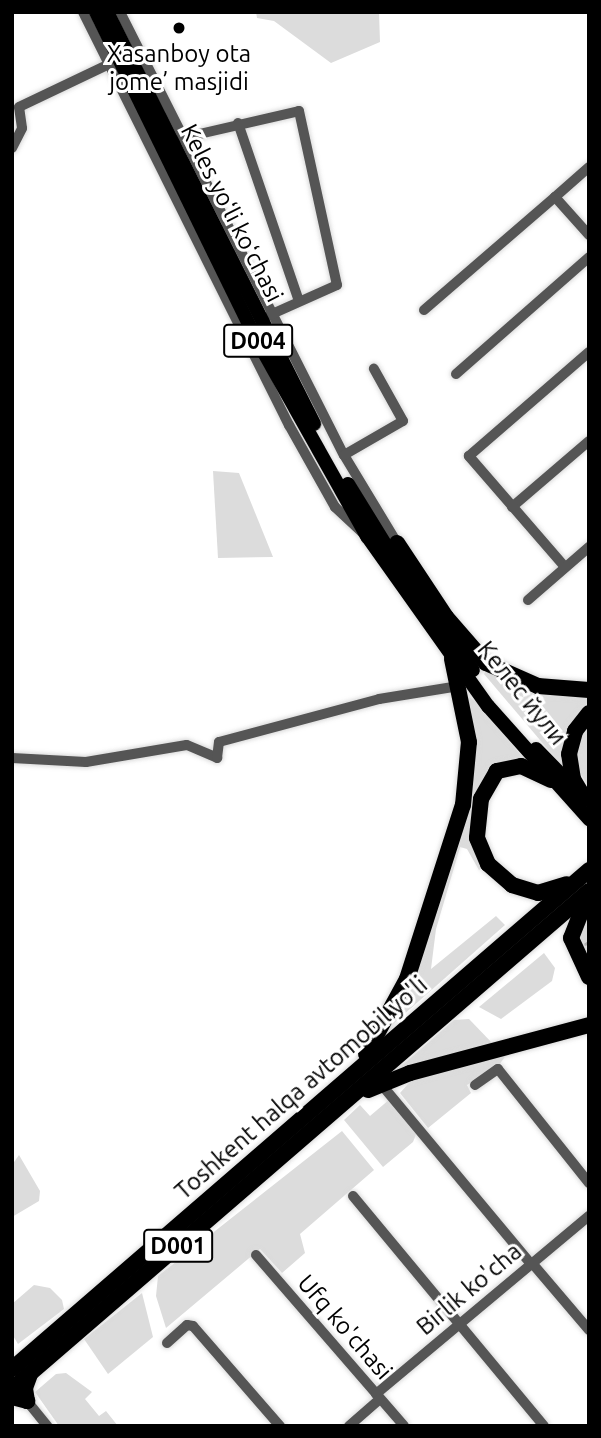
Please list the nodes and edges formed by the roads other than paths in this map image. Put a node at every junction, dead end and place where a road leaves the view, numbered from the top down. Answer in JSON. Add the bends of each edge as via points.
{"nodes":[{"id":1,"x":83,"y":12,"type":"edge"},
{"id":2,"x":96,"y":12,"type":"edge"},
{"id":3,"x":107,"y":12,"type":"edge"},
{"id":4,"x":120,"y":12,"type":"edge"},
{"id":5,"x":109,"y":64,"type":"junction"},
{"id":6,"x":155,"y":87,"type":"junction"},
{"id":7,"x":157,"y":114,"type":"junction"},
{"id":8,"x":238,"y":123,"type":"junction"},
{"id":9,"x":182,"y":138,"type":"junction"},
{"id":10,"x":12,"y":148,"type":"edge"},
{"id":11,"x":589,"y":167,"type":"edge"},
{"id":12,"x":555,"y":197,"type":"junction"},
{"id":13,"x":204,"y":227,"type":"junction"},
{"id":14,"x":589,"y":235,"type":"edge"},
{"id":15,"x":200,"y":250,"type":"junction"},
{"id":16,"x":589,"y":257,"type":"edge"},
{"id":17,"x":299,"y":301,"type":"junction"},
{"id":18,"x":424,"y":310,"type":"dead end"},
{"id":19,"x":270,"y":315,"type":"junction"},
{"id":20,"x":589,"y":352,"type":"edge"},
{"id":21,"x":374,"y":369,"type":"dead end"},
{"id":22,"x":456,"y":374,"type":"dead end"},
{"id":23,"x":589,"y":442,"type":"edge"},
{"id":24,"x":344,"y":456,"type":"junction"},
{"id":25,"x":512,"y":507,"type":"junction"},
{"id":26,"x":367,"y":536,"type":"junction"},
{"id":27,"x":397,"y":542,"type":"junction"},
{"id":28,"x":589,"y":547,"type":"edge"},
{"id":29,"x":398,"y":565,"type":"junction"},
{"id":30,"x":565,"y":567,"type":"junction"},
{"id":31,"x":528,"y":600,"type":"dead end"},
{"id":32,"x":452,"y":652,"type":"junction"},
{"id":33,"x":459,"y":686,"type":"junction"},
{"id":34,"x":589,"y":690,"type":"edge"},
{"id":35,"x":589,"y":713,"type":"edge"},
{"id":36,"x":12,"y":758,"type":"edge"},
{"id":37,"x":551,"y":780,"type":"junction"},
{"id":38,"x":587,"y":801,"type":"edge"},
{"id":39,"x":589,"y":819,"type":"edge"},
{"id":40,"x":587,"y":883,"type":"edge"},
{"id":41,"x":589,"y":977,"type":"edge"},
{"id":42,"x":589,"y":1025,"type":"edge"},
{"id":43,"x":381,"y":1084,"type":"junction"},
{"id":44,"x":338,"y":1085,"type":"junction"},
{"id":45,"x":475,"y":1085,"type":"dead end"},
{"id":46,"x":344,"y":1102,"type":"junction"},
{"id":47,"x":263,"y":1149,"type":"junction"},
{"id":48,"x":274,"y":1163,"type":"junction"},
{"id":49,"x":589,"y":1183,"type":"edge"},
{"id":50,"x":353,"y":1196,"type":"dead end"},
{"id":51,"x":589,"y":1216,"type":"edge"},
{"id":52,"x":256,"y":1255,"type":"dead end"},
{"id":53,"x":532,"y":1264,"type":"junction"},
{"id":54,"x":458,"y":1325,"type":"junction"},
{"id":55,"x":589,"y":1330,"type":"edge"},
{"id":56,"x":167,"y":1343,"type":"dead end"},
{"id":57,"x":12,"y":1369,"type":"edge"},
{"id":58,"x":30,"y":1374,"type":"junction"},
{"id":59,"x":12,"y":1389,"type":"edge"},
{"id":60,"x":378,"y":1397,"type":"junction"},
{"id":61,"x":20,"y":1399,"type":"edge"},
{"id":62,"x":277,"y":1425,"type":"edge"},
{"id":63,"x":47,"y":1426,"type":"edge"},
{"id":64,"x":349,"y":1426,"type":"edge"},
{"id":65,"x":404,"y":1426,"type":"edge"},
{"id":66,"x":544,"y":1426,"type":"edge"}],
"edges":[{"from":1,"to":5,"type":"street","name":"Keles yoʻli koʻchasi"},
{"from":2,"to":13,"type":"main road","name":"Keles yoʻli koʻchasi","number":"D004"},
{"from":3,"to":7,"type":"main road","name":"Keles yoʻli koʻchasi","number":"D004"},
{"from":4,"to":6,"type":"street","name":"Keles yoʻli koʻchasi"},
{"from":5,"to":10,"type":"street","via":[[19,107],[22,128]]},
{"from":5,"to":15,"type":"street","name":"Keles yoʻli koʻchasi"},
{"from":6,"to":7,"type":"main road"},
{"from":6,"to":9,"type":"street","name":"Keles yoʻli koʻchasi"},
{"from":7,"to":29,"type":"main road","name":"Keles yoʻli koʻchasi","number":"D004","via":[[317,432]]},
{"from":8,"to":9,"type":"street"},
{"from":8,"to":17,"type":"street"},
{"from":8,"to":17,"type":"street","via":[[299,111],[337,285]]},
{"from":9,"to":19,"type":"street","name":"Keles yoʻli koʻchasi"},
{"from":11,"to":12,"type":"street"},
{"from":12,"to":14,"type":"street"},
{"from":12,"to":18,"type":"street"},
{"from":13,"to":15,"type":"main road"},
{"from":13,"to":26,"type":"main road","name":"Keles yoʻli koʻchasi","number":"D004","via":[[258,342]]},
{"from":15,"to":26,"type":"street","name":"Keles yoʻli koʻchasi","via":[[335,507]]},
{"from":16,"to":22,"type":"street"},
{"from":17,"to":19,"type":"street"},
{"from":19,"to":24,"type":"street","name":"Keles yoʻli koʻchasi"},
{"from":20,"to":25,"type":"street","via":[[469,456]]},
{"from":21,"to":24,"type":"street","via":[[403,421]]},
{"from":23,"to":25,"type":"street"},
{"from":24,"to":27,"type":"street","name":"Keles yoʻli koʻchasi"},
{"from":25,"to":30,"type":"street"},
{"from":26,"to":32,"type":"main road","name":"Keles yoʻli koʻchasi","number":"D004"},
{"from":27,"to":29,"type":"main road"},
{"from":27,"to":34,"type":"highway","via":[[446,617],[486,663],[538,686]]},
{"from":28,"to":30,"type":"street"},
{"from":29,"to":32,"type":"main road","name":"Keles yoʻli koʻchasi","number":"D004"},
{"from":30,"to":31,"type":"street"},
{"from":32,"to":33,"type":"highway"},
{"from":32,"to":37,"type":"main road","name":"Келес йули","number":"D004"},
{"from":32,"to":38,"type":"main road","name":"Келес йули","number":"D004"},
{"from":33,"to":36,"type":"street","via":[[379,699],[219,742],[217,758],[187,745],[86,762]]},
{"from":33,"to":44,"type":"highway","via":[[470,742],[463,805],[398,999],[372,1046]]},
{"from":35,"to":38,"type":"highway","via":[[575,731],[569,754],[573,779]]},
{"from":37,"to":39,"type":"main road","number":"D004"},
{"from":37,"to":40,"type":"highway","via":[[517,765],[494,773],[479,807],[480,849],[500,877],[525,891]]},
{"from":40,"to":41,"type":"highway","via":[[571,938]]},
{"from":40,"to":44,"type":"highway","name":"Toshkent halqa avtomobil yo'li","number":"D001"},
{"from":40,"to":46,"type":"highway","name":"Toshkent halqa avtomobil yo'li","number":"D001"},
{"from":42,"to":43,"type":"highway"},
{"from":43,"to":46,"type":"highway"},
{"from":43,"to":53,"type":"street"},
{"from":44,"to":47,"type":"highway","name":"Toshkent halqa avtomobil yo'li","number":"D001"},
{"from":45,"to":49,"type":"street","via":[[498,1069]]},
{"from":46,"to":48,"type":"highway","name":"Toshkent halqa avtomobil yo'li","number":"D001"},
{"from":47,"to":48,"type":"highway"},
{"from":47,"to":57,"type":"highway","name":"Toshkent halqa avtomobil yo'li","number":"D001"},
{"from":48,"to":58,"type":"highway","name":"Toshkent halqa avtomobil yo'li","number":"D001"},
{"from":50,"to":54,"type":"street"},
{"from":51,"to":53,"type":"street","name":"Birlik ko'cha"},
{"from":52,"to":60,"type":"street","name":"Ufq ko'chasi"},
{"from":53,"to":54,"type":"street","name":"Birlik ko'cha"},
{"from":53,"to":55,"type":"street"},
{"from":54,"to":60,"type":"street","name":"Birlik ko'cha"},
{"from":54,"to":66,"type":"street"},
{"from":56,"to":62,"type":"street","via":[[187,1325],[193,1326]]},
{"from":58,"to":59,"type":"highway","name":"Toshkent halqa avtomobil yo'li","number":"D001"},
{"from":58,"to":61,"type":"highway"},
{"from":60,"to":64,"type":"street","name":"Birlik ko'cha"},
{"from":60,"to":65,"type":"street","name":"Ufq ko'chasi"},
{"from":61,"to":63,"type":"street"}]}
